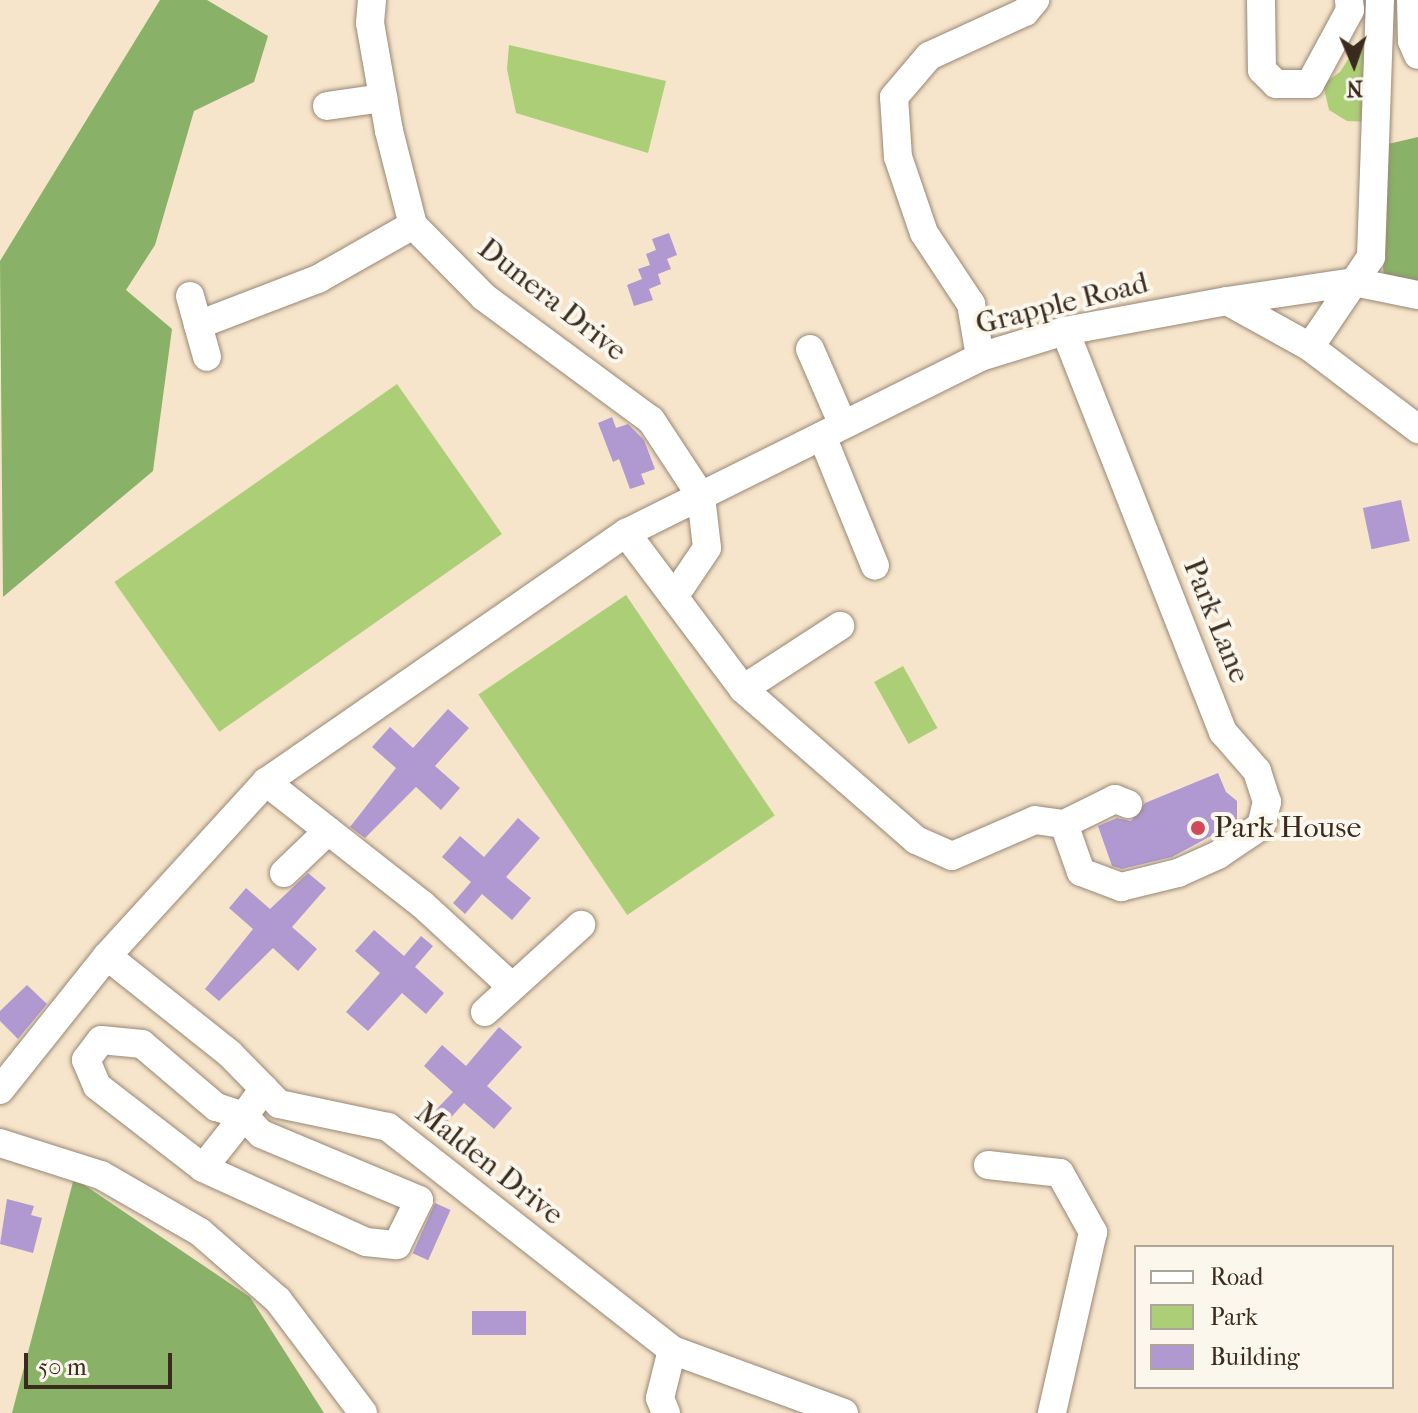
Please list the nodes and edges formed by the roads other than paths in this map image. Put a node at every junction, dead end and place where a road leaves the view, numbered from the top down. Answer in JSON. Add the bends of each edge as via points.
{"nodes":[{"id":1,"x":372,"y":0,"type":"edge"},
{"id":2,"x":1035,"y":0,"type":"edge"},
{"id":3,"x":1261,"y":0,"type":"edge"},
{"id":4,"x":1349,"y":0,"type":"edge"},
{"id":5,"x":1380,"y":0,"type":"edge"},
{"id":6,"x":1411,"y":0,"type":"edge"},
{"id":7,"x":1418,"y":55,"type":"edge"},
{"id":8,"x":383,"y":98,"type":"junction"},
{"id":9,"x":327,"y":106,"type":"dead end"},
{"id":10,"x":413,"y":225,"type":"junction"},
{"id":11,"x":1354,"y":282,"type":"junction"},
{"id":12,"x":1418,"y":295,"type":"edge"},
{"id":13,"x":190,"y":296,"type":"dead end"},
{"id":14,"x":1227,"y":301,"type":"junction"},
{"id":15,"x":198,"y":325,"type":"junction"},
{"id":16,"x":1065,"y":331,"type":"junction"},
{"id":17,"x":1310,"y":347,"type":"junction"},
{"id":18,"x":810,"y":349,"type":"dead end"},
{"id":19,"x":207,"y":357,"type":"dead end"},
{"id":20,"x":980,"y":357,"type":"junction"},
{"id":21,"x":1418,"y":429,"type":"edge"},
{"id":22,"x":832,"y":430,"type":"junction"},
{"id":23,"x":701,"y":496,"type":"junction"},
{"id":24,"x":626,"y":533,"type":"junction"},
{"id":25,"x":875,"y":566,"type":"dead end"},
{"id":26,"x":674,"y":597,"type":"junction"},
{"id":27,"x":840,"y":626,"type":"dead end"},
{"id":28,"x":743,"y":689,"type":"junction"},
{"id":29,"x":266,"y":782,"type":"junction"},
{"id":30,"x":1128,"y":804,"type":"dead end"},
{"id":31,"x":1064,"y":824,"type":"junction"},
{"id":32,"x":328,"y":831,"type":"junction"},
{"id":33,"x":284,"y":873,"type":"dead end"},
{"id":34,"x":581,"y":925,"type":"dead end"},
{"id":35,"x":107,"y":956,"type":"junction"},
{"id":36,"x":510,"y":985,"type":"junction"},
{"id":37,"x":485,"y":1012,"type":"dead end"},
{"id":38,"x":264,"y":1088,"type":"junction"},
{"id":39,"x":0,"y":1090,"type":"edge"},
{"id":40,"x":244,"y":1116,"type":"junction"},
{"id":41,"x":0,"y":1143,"type":"edge"},
{"id":42,"x":988,"y":1165,"type":"dead end"},
{"id":43,"x":203,"y":1168,"type":"junction"},
{"id":44,"x":672,"y":1350,"type":"junction"},
{"id":45,"x":363,"y":1413,"type":"edge"},
{"id":46,"x":666,"y":1413,"type":"edge"},
{"id":47,"x":844,"y":1413,"type":"edge"},
{"id":48,"x":1052,"y":1413,"type":"edge"}],
"edges":[{"from":1,"to":8,"type":"street","via":[[370,23]]},
{"from":2,"to":20,"type":"street","via":[[1025,12],[929,56],[894,97],[898,157],[924,233],[971,304]]},
{"from":3,"to":4,"type":"street","via":[[1262,70],[1276,84],[1310,84],[1350,10]]},
{"from":5,"to":11,"type":"street","via":[[1371,257]]},
{"from":6,"to":7,"type":"street","via":[[1412,41]]},
{"from":8,"to":9,"type":"street"},
{"from":8,"to":10,"type":"street"},
{"from":10,"to":15,"type":"street","via":[[318,279]]},
{"from":10,"to":23,"type":"street","name":"Dunera Drive","via":[[484,297],[651,420]]},
{"from":11,"to":12,"type":"street","name":"Grapple Road"},
{"from":11,"to":14,"type":"street","name":"Grapple Road"},
{"from":11,"to":17,"type":"street"},
{"from":13,"to":15,"type":"street"},
{"from":14,"to":16,"type":"street","name":"Grapple Road"},
{"from":14,"to":17,"type":"street"},
{"from":15,"to":19,"type":"street"},
{"from":16,"to":20,"type":"street","name":"Grapple Road"},
{"from":16,"to":31,"type":"street","name":"Park Lane","via":[[1223,732],[1257,771],[1267,802],[1261,826],[1240,845],[1165,876],[1121,887],[1081,872]]},
{"from":17,"to":21,"type":"street"},
{"from":18,"to":22,"type":"street"},
{"from":20,"to":22,"type":"street","name":"Grapple Road"},
{"from":22,"to":23,"type":"street","name":"Grapple Road"},
{"from":22,"to":25,"type":"street"},
{"from":23,"to":24,"type":"street","name":"Grapple Road"},
{"from":23,"to":26,"type":"street","via":[[707,548]]},
{"from":24,"to":26,"type":"street"},
{"from":24,"to":29,"type":"street","name":"Grapple Road"},
{"from":26,"to":28,"type":"street"},
{"from":27,"to":28,"type":"street"},
{"from":28,"to":31,"type":"street","via":[[916,840],[952,856],[1035,820]]},
{"from":29,"to":32,"type":"street"},
{"from":29,"to":35,"type":"street","name":"Grapple Road"},
{"from":30,"to":31,"type":"street","via":[[1115,799]]},
{"from":32,"to":33,"type":"street"},
{"from":32,"to":36,"type":"street","via":[[423,905]]},
{"from":34,"to":36,"type":"street"},
{"from":35,"to":38,"type":"street","name":"Malden Drive","via":[[230,1054]]},
{"from":35,"to":39,"type":"street","name":"Grapple Road"},
{"from":36,"to":37,"type":"street"},
{"from":38,"to":40,"type":"street"},
{"from":38,"to":44,"type":"street","name":"Malden Drive","via":[[279,1104],[388,1127]]},
{"from":40,"to":43,"type":"street"},
{"from":40,"to":43,"type":"street","via":[[216,1107],[142,1044],[101,1040],[86,1060],[97,1086]]},
{"from":40,"to":43,"type":"street","via":[[261,1134],[419,1200],[397,1245],[366,1242]]},
{"from":41,"to":45,"type":"street","via":[[101,1175],[200,1232],[278,1300]]},
{"from":42,"to":48,"type":"street","via":[[1060,1173],[1093,1232]]},
{"from":44,"to":46,"type":"street","via":[[660,1398]]},
{"from":44,"to":47,"type":"street","name":"Malden Drive"}]}
